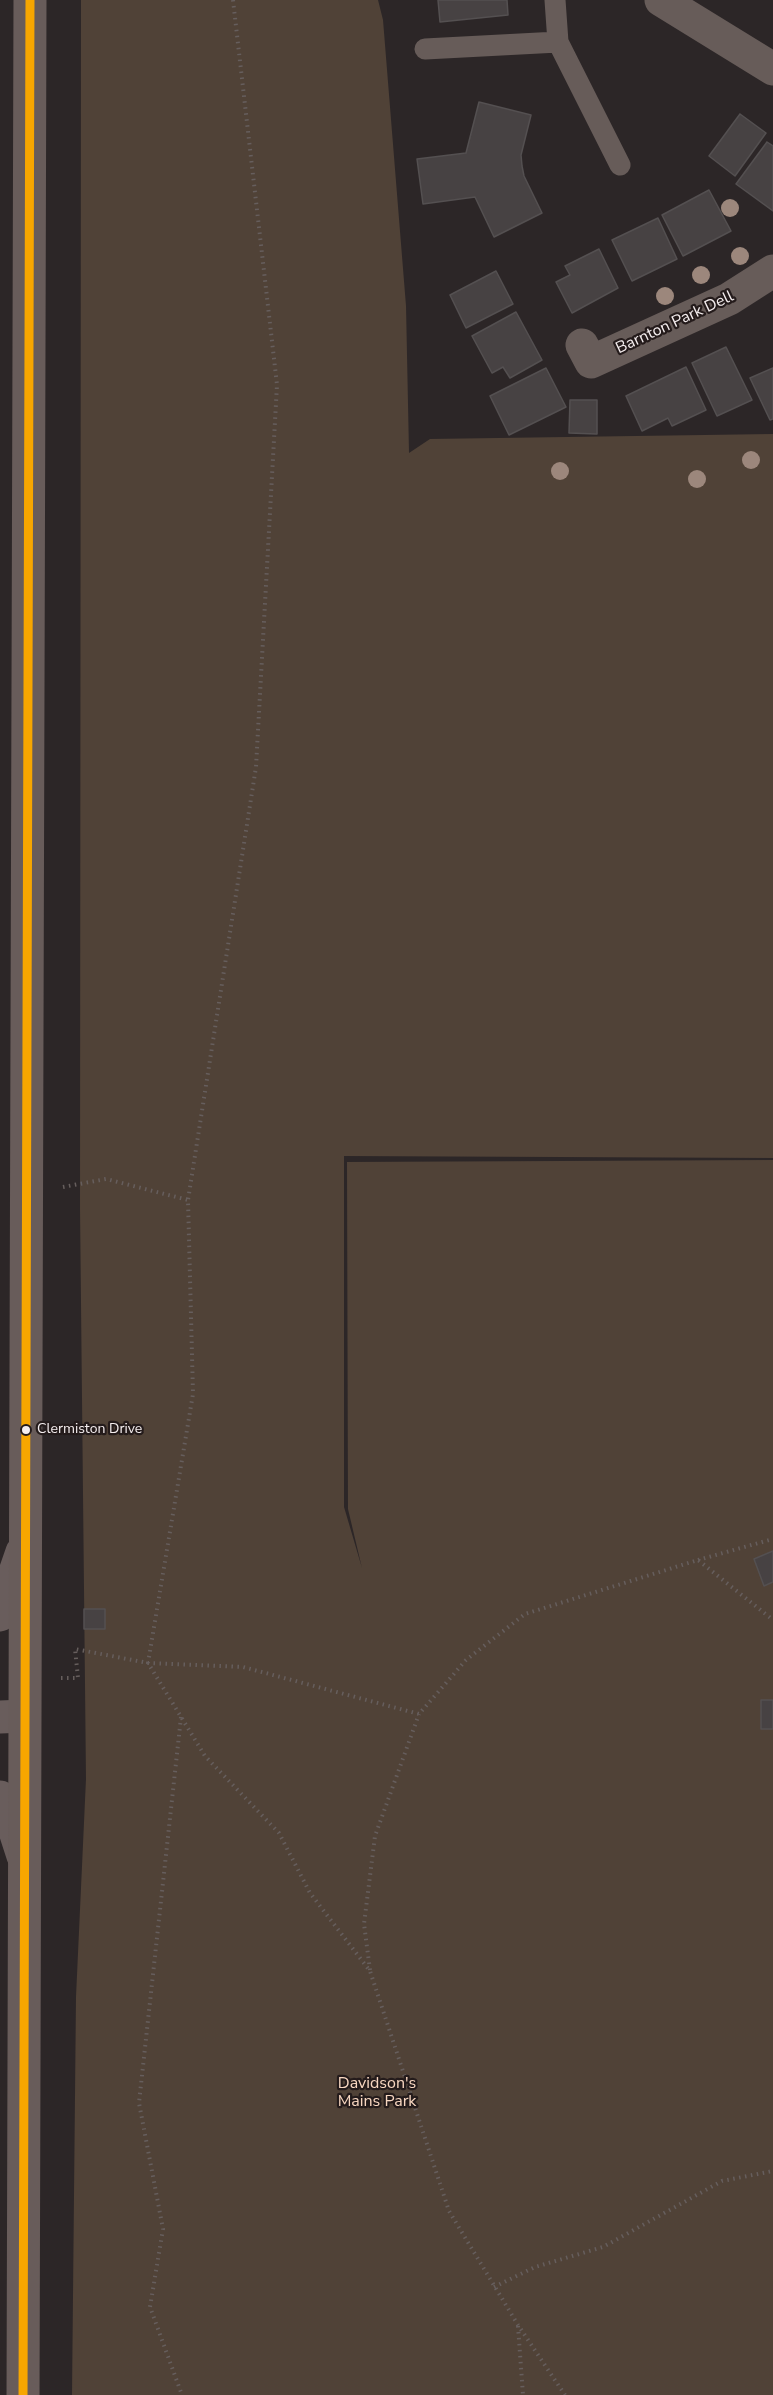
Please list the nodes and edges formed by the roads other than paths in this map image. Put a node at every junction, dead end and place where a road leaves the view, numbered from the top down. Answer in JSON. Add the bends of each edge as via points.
{"nodes":[{"id":1,"x":30,"y":0,"type":"edge"},
{"id":2,"x":555,"y":0,"type":"edge"},
{"id":3,"x":661,"y":0,"type":"edge"},
{"id":4,"x":558,"y":42,"type":"junction"},
{"id":5,"x":425,"y":49,"type":"dead end"},
{"id":6,"x":773,"y":69,"type":"edge"},
{"id":7,"x":620,"y":165,"type":"dead end"},
{"id":8,"x":773,"y":271,"type":"edge"},
{"id":9,"x":582,"y":345,"type":"dead end"},
{"id":10,"x":26,"y":1538,"type":"junction"},
{"id":11,"x":0,"y":1616,"type":"edge"},
{"id":12,"x":12,"y":1716,"type":"edge"},
{"id":13,"x":0,"y":1797,"type":"edge"},
{"id":14,"x":23,"y":1857,"type":"junction"},
{"id":15,"x":23,"y":2395,"type":"edge"}],
"edges":[{"from":1,"to":10,"type":"main road"},
{"from":2,"to":4,"type":"lane"},
{"from":3,"to":6,"type":"street"},
{"from":4,"to":5,"type":"lane"},
{"from":4,"to":7,"type":"lane"},
{"from":8,"to":9,"type":"street","name":"Barnton Park Dell","via":[[729,299],[591,362]]},
{"from":10,"to":11,"type":"street"},
{"from":10,"to":12,"type":"main road","via":[[24,1679]]},
{"from":12,"to":14,"type":"main road"},
{"from":13,"to":14,"type":"street"},
{"from":14,"to":15,"type":"main road"}]}
